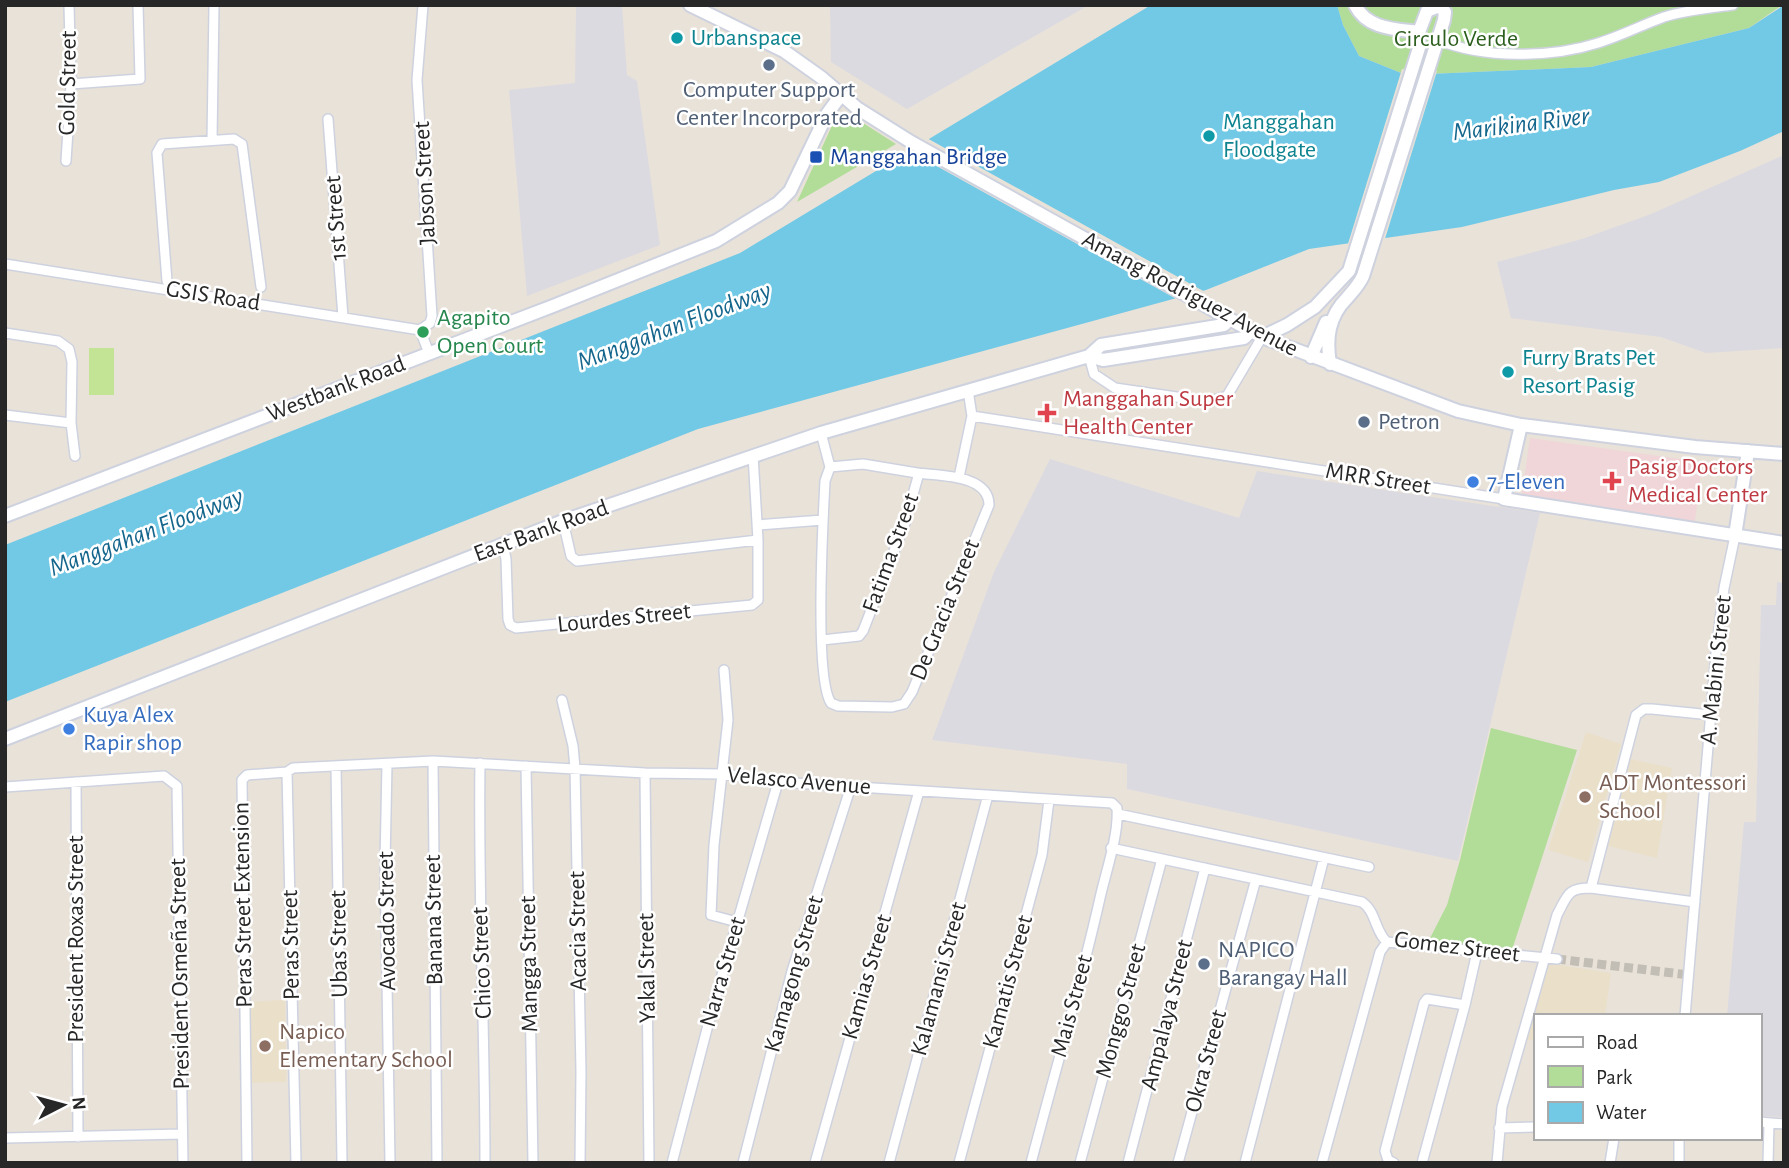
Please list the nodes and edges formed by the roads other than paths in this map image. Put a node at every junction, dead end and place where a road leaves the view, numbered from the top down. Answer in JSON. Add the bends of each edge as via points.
{"nodes":[{"id":1,"x":69,"y":5,"type":"edge"},
{"id":2,"x":138,"y":5,"type":"edge"},
{"id":3,"x":214,"y":5,"type":"edge"},
{"id":4,"x":423,"y":5,"type":"edge"},
{"id":5,"x":690,"y":5,"type":"edge"},
{"id":6,"x":1354,"y":5,"type":"edge"},
{"id":7,"x":1733,"y":5,"type":"edge"},
{"id":8,"x":1419,"y":41,"type":"junction"},
{"id":9,"x":1435,"y":48,"type":"junction"},
{"id":10,"x":72,"y":84,"type":"junction"},
{"id":11,"x":841,"y":95,"type":"junction"},
{"id":12,"x":328,"y":119,"type":"dead end"},
{"id":13,"x":212,"y":140,"type":"junction"},
{"id":14,"x":66,"y":161,"type":"dead end"},
{"id":15,"x":5,"y":264,"type":"edge"},
{"id":16,"x":167,"y":281,"type":"dead end"},
{"id":17,"x":261,"y":288,"type":"dead end"},
{"id":18,"x":1315,"y":307,"type":"junction"},
{"id":19,"x":343,"y":317,"type":"junction"},
{"id":20,"x":1229,"y":320,"type":"junction"},
{"id":21,"x":1328,"y":321,"type":"junction"},
{"id":22,"x":420,"y":330,"type":"junction"},
{"id":23,"x":5,"y":333,"type":"edge"},
{"id":24,"x":1257,"y":334,"type":"junction"},
{"id":25,"x":429,"y":353,"type":"junction"},
{"id":26,"x":1089,"y":356,"type":"junction"},
{"id":27,"x":1311,"y":357,"type":"junction"},
{"id":28,"x":1330,"y":364,"type":"junction"},
{"id":29,"x":968,"y":390,"type":"junction"},
{"id":30,"x":5,"y":415,"type":"edge"},
{"id":31,"x":972,"y":416,"type":"junction"},
{"id":32,"x":71,"y":423,"type":"junction"},
{"id":33,"x":1521,"y":425,"type":"junction"},
{"id":34,"x":821,"y":433,"type":"junction"},
{"id":35,"x":1748,"y":451,"type":"junction"},
{"id":36,"x":1784,"y":454,"type":"edge"},
{"id":37,"x":752,"y":455,"type":"junction"},
{"id":38,"x":75,"y":456,"type":"dead end"},
{"id":39,"x":830,"y":467,"type":"junction"},
{"id":40,"x":919,"y":473,"type":"junction"},
{"id":41,"x":959,"y":477,"type":"junction"},
{"id":42,"x":1504,"y":499,"type":"junction"},
{"id":43,"x":5,"y":516,"type":"edge"},
{"id":44,"x":823,"y":520,"type":"junction"},
{"id":45,"x":563,"y":521,"type":"junction"},
{"id":46,"x":757,"y":525,"type":"junction"},
{"id":47,"x":1735,"y":536,"type":"junction"},
{"id":48,"x":758,"y":540,"type":"junction"},
{"id":49,"x":1784,"y":543,"type":"edge"},
{"id":50,"x":503,"y":545,"type":"junction"},
{"id":51,"x":822,"y":639,"type":"junction"},
{"id":52,"x":724,"y":670,"type":"dead end"},
{"id":53,"x":562,"y":700,"type":"dead end"},
{"id":54,"x":1710,"y":715,"type":"junction"},
{"id":55,"x":5,"y":739,"type":"edge"},
{"id":56,"x":433,"y":761,"type":"junction"},
{"id":57,"x":480,"y":763,"type":"junction"},
{"id":58,"x":387,"y":764,"type":"junction"},
{"id":59,"x":337,"y":766,"type":"junction"},
{"id":60,"x":526,"y":766,"type":"junction"},
{"id":61,"x":575,"y":768,"type":"junction"},
{"id":62,"x":288,"y":771,"type":"junction"},
{"id":63,"x":645,"y":773,"type":"junction"},
{"id":64,"x":723,"y":774,"type":"junction"},
{"id":65,"x":76,"y":782,"type":"junction"},
{"id":66,"x":778,"y":782,"type":"junction"},
{"id":67,"x":851,"y":786,"type":"junction"},
{"id":68,"x":5,"y":787,"type":"edge"},
{"id":69,"x":919,"y":791,"type":"junction"},
{"id":70,"x":988,"y":795,"type":"junction"},
{"id":71,"x":1049,"y":800,"type":"junction"},
{"id":72,"x":1118,"y":814,"type":"junction"},
{"id":73,"x":1111,"y":848,"type":"junction"},
{"id":74,"x":1324,"y":858,"type":"junction"},
{"id":75,"x":1162,"y":859,"type":"junction"},
{"id":76,"x":1369,"y":867,"type":"dead end"},
{"id":77,"x":1205,"y":868,"type":"junction"},
{"id":78,"x":1256,"y":879,"type":"junction"},
{"id":79,"x":1591,"y":888,"type":"junction"},
{"id":80,"x":1315,"y":892,"type":"junction"},
{"id":81,"x":1695,"y":902,"type":"junction"},
{"id":82,"x":737,"y":922,"type":"junction"},
{"id":83,"x":1387,"y":942,"type":"junction"},
{"id":84,"x":1477,"y":952,"type":"junction"},
{"id":85,"x":1546,"y":957,"type":"junction"},
{"id":86,"x":1557,"y":958,"type":"tunnel mouth"},
{"id":87,"x":1465,"y":1005,"type":"junction"},
{"id":88,"x":1685,"y":1014,"type":"edge"},
{"id":89,"x":1764,"y":1122,"type":"edge"},
{"id":90,"x":1784,"y":1124,"type":"edge"},
{"id":91,"x":1534,"y":1127,"type":"edge"},
{"id":92,"x":1499,"y":1128,"type":"junction"},
{"id":93,"x":182,"y":1134,"type":"junction"},
{"id":94,"x":78,"y":1137,"type":"junction"},
{"id":95,"x":5,"y":1138,"type":"edge"},
{"id":96,"x":1615,"y":1140,"type":"edge"},
{"id":97,"x":1679,"y":1140,"type":"edge"},
{"id":98,"x":183,"y":1163,"type":"edge"},
{"id":99,"x":247,"y":1163,"type":"edge"},
{"id":100,"x":296,"y":1163,"type":"edge"},
{"id":101,"x":342,"y":1163,"type":"edge"},
{"id":102,"x":390,"y":1163,"type":"edge"},
{"id":103,"x":437,"y":1163,"type":"edge"},
{"id":104,"x":485,"y":1163,"type":"edge"},
{"id":105,"x":533,"y":1163,"type":"edge"},
{"id":106,"x":580,"y":1163,"type":"edge"},
{"id":107,"x":649,"y":1163,"type":"edge"},
{"id":108,"x":672,"y":1163,"type":"edge"},
{"id":109,"x":743,"y":1163,"type":"edge"},
{"id":110,"x":815,"y":1163,"type":"edge"},
{"id":111,"x":889,"y":1163,"type":"edge"},
{"id":112,"x":959,"y":1163,"type":"edge"},
{"id":113,"x":1031,"y":1163,"type":"edge"},
{"id":114,"x":1080,"y":1163,"type":"edge"},
{"id":115,"x":1128,"y":1163,"type":"edge"},
{"id":116,"x":1178,"y":1163,"type":"edge"},
{"id":117,"x":1245,"y":1163,"type":"edge"},
{"id":118,"x":1322,"y":1163,"type":"edge"},
{"id":119,"x":1394,"y":1163,"type":"edge"},
{"id":120,"x":1422,"y":1163,"type":"edge"},
{"id":121,"x":1497,"y":1163,"type":"edge"},
{"id":122,"x":1610,"y":1163,"type":"edge"},
{"id":123,"x":1678,"y":1163,"type":"edge"},
{"id":124,"x":1768,"y":1163,"type":"edge"}],
"edges":[{"from":1,"to":10,"type":"street","name":"Gold Street"},
{"from":2,"to":10,"type":"street","via":[[140,79]]},
{"from":3,"to":13,"type":"street"},
{"from":4,"to":22,"type":"street","name":"Jabson Street","via":[[417,80],[432,316]]},
{"from":5,"to":11,"type":"main road","name":"Amang Rodriguez Avenue","via":[[784,51]]},
{"from":6,"to":8,"type":"main road","via":[[1361,18]]},
{"from":7,"to":9,"type":"street","via":[[1666,17],[1599,43],[1548,53]]},
{"from":8,"to":9,"type":"main road"},
{"from":8,"to":9,"type":"main road","via":[[1427,11],[1439,6],[1445,12]]},
{"from":8,"to":18,"type":"main road","name":"East Bank Road","via":[[1349,271]]},
{"from":9,"to":21,"type":"main road","via":[[1363,276]]},
{"from":10,"to":14,"type":"street","name":"Gold Street"},
{"from":11,"to":20,"type":"main road","name":"Amang Rodriguez Avenue","via":[[911,142]]},
{"from":11,"to":25,"type":"main road","name":"Westbank Road","via":[[790,191],[741,227],[705,246]]},
{"from":12,"to":19,"type":"street","name":"1st Street"},
{"from":13,"to":16,"type":"street","via":[[162,144],[157,153]]},
{"from":13,"to":17,"type":"street","via":[[234,139],[242,144]]},
{"from":15,"to":19,"type":"street","name":"GSIS Road"},
{"from":18,"to":21,"type":"main road","via":[[1318,319]]},
{"from":18,"to":24,"type":"main road","name":"East Bank Road","via":[[1287,326]]},
{"from":19,"to":22,"type":"street","name":"GSIS Road"},
{"from":20,"to":24,"type":"main road","name":"Amang Rodriguez Avenue"},
{"from":20,"to":26,"type":"main road","name":"East Bank Road","via":[[1224,325],[1101,345]]},
{"from":21,"to":27,"type":"main road"},
{"from":21,"to":28,"type":"main road"},
{"from":22,"to":25,"type":"street"},
{"from":23,"to":32,"type":"street","via":[[58,341],[69,349]]},
{"from":24,"to":26,"type":"main road","name":"East Bank Road","via":[[1103,360]]},
{"from":24,"to":26,"type":"street","via":[[1227,396],[1214,400],[1115,388],[1094,374]]},
{"from":24,"to":27,"type":"main road","name":"Amang Rodriguez Avenue"},
{"from":25,"to":43,"type":"main road","name":"Westbank Road"},
{"from":26,"to":29,"type":"main road","name":"East Bank Road"},
{"from":27,"to":28,"type":"main road","name":"Amang Rodriguez Avenue"},
{"from":28,"to":33,"type":"main road","name":"Amang Rodriguez Avenue","via":[[1458,411]]},
{"from":29,"to":31,"type":"street"},
{"from":29,"to":34,"type":"main road","name":"East Bank Road"},
{"from":30,"to":32,"type":"street"},
{"from":31,"to":41,"type":"street"},
{"from":31,"to":42,"type":"street","name":"MRR Street"},
{"from":32,"to":38,"type":"street"},
{"from":33,"to":35,"type":"main road","name":"Amang Rodriguez Avenue"},
{"from":33,"to":42,"type":"main road"},
{"from":34,"to":37,"type":"main road","name":"East Bank Road"},
{"from":34,"to":39,"type":"street"},
{"from":35,"to":36,"type":"main road","name":"Amang Rodriguez Avenue"},
{"from":35,"to":47,"type":"main road","name":"A. Mabini Street"},
{"from":37,"to":45,"type":"main road","name":"East Bank Road"},
{"from":37,"to":46,"type":"street","name":"Lourdes Street"},
{"from":39,"to":40,"type":"street","name":"De Gracia Street","via":[[863,464]]},
{"from":39,"to":44,"type":"street","name":"De Gracia Street"},
{"from":40,"to":41,"type":"street","name":"De Gracia Street"},
{"from":40,"to":51,"type":"street","name":"Fatima Street","via":[[905,523],[863,631],[859,636]]},
{"from":41,"to":51,"type":"street","name":"De Gracia Street","via":[[983,489],[989,505],[904,704],[831,703],[824,688]]},
{"from":42,"to":47,"type":"main road","name":"MRR Street"},
{"from":44,"to":46,"type":"street"},
{"from":44,"to":51,"type":"street","name":"De Gracia Street"},
{"from":45,"to":48,"type":"street","via":[[571,556],[577,561]]},
{"from":45,"to":50,"type":"main road","name":"East Bank Road"},
{"from":46,"to":48,"type":"street","name":"Lourdes Street"},
{"from":47,"to":49,"type":"main road","name":"MRR Street"},
{"from":47,"to":54,"type":"street","name":"A. Mabini Street","via":[[1724,588]]},
{"from":48,"to":50,"type":"street","name":"Lourdes Street","via":[[758,600],[752,605],[516,628],[508,620]]},
{"from":50,"to":55,"type":"main road","name":"East Bank Road"},
{"from":52,"to":64,"type":"street","via":[[728,720]]},
{"from":53,"to":61,"type":"street","name":"Acacia Street"},
{"from":54,"to":79,"type":"street","via":[[1644,709],[1636,715]]},
{"from":54,"to":81,"type":"street","name":"A. Mabini Street"},
{"from":56,"to":57,"type":"street","name":"Velasco Avenue"},
{"from":56,"to":58,"type":"street","name":"Velasco Avenue"},
{"from":56,"to":103,"type":"street","name":"Banana Street"},
{"from":57,"to":60,"type":"street","name":"Velasco Avenue"},
{"from":57,"to":104,"type":"street","name":"Chico Street"},
{"from":58,"to":59,"type":"street","name":"Velasco Avenue"},
{"from":58,"to":102,"type":"street","name":"Avocado Street"},
{"from":59,"to":62,"type":"street","name":"Velasco Avenue"},
{"from":59,"to":101,"type":"street","name":"Ubas Street"},
{"from":60,"to":61,"type":"street","name":"Velasco Avenue"},
{"from":60,"to":105,"type":"street","name":"Mangga Street"},
{"from":61,"to":63,"type":"street","name":"Velasco Avenue"},
{"from":61,"to":106,"type":"street","name":"Acacia Street"},
{"from":62,"to":99,"type":"street","name":"Peras Street Extension","via":[[247,775],[242,780]]},
{"from":62,"to":100,"type":"street","name":"Peras Street"},
{"from":63,"to":64,"type":"street","name":"Velasco Avenue"},
{"from":63,"to":107,"type":"street","name":"Yakal Street"},
{"from":64,"to":66,"type":"street","name":"Velasco Avenue"},
{"from":64,"to":82,"type":"street","via":[[711,915]]},
{"from":65,"to":68,"type":"street"},
{"from":65,"to":93,"type":"street","name":"President Osmeña Street","via":[[164,776],[177,786]]},
{"from":65,"to":94,"type":"street","name":"President Roxas Street"},
{"from":66,"to":67,"type":"street","name":"Velasco Avenue"},
{"from":66,"to":82,"type":"street","name":"Narra Street"},
{"from":67,"to":69,"type":"street","name":"Velasco Avenue"},
{"from":67,"to":109,"type":"street","name":"Kamagong Street","via":[[792,971]]},
{"from":69,"to":70,"type":"street","name":"Velasco Avenue"},
{"from":69,"to":110,"type":"street","name":"Kamias Street"},
{"from":70,"to":71,"type":"street","name":"Velasco Avenue"},
{"from":70,"to":111,"type":"street","name":"Kalamansi Street"},
{"from":71,"to":72,"type":"street","name":"Velasco Avenue","via":[[1112,803]]},
{"from":71,"to":112,"type":"street","name":"Kamatis Street","via":[[1042,855]]},
{"from":72,"to":73,"type":"street"},
{"from":72,"to":74,"type":"street"},
{"from":73,"to":75,"type":"street"},
{"from":73,"to":113,"type":"street","name":"Mais Street"},
{"from":74,"to":76,"type":"street"},
{"from":74,"to":80,"type":"street"},
{"from":75,"to":77,"type":"street"},
{"from":75,"to":114,"type":"street","name":"Monggo Street"},
{"from":77,"to":78,"type":"street"},
{"from":77,"to":115,"type":"street","name":"Ampalaya Street"},
{"from":78,"to":80,"type":"street","name":"Gomez Street"},
{"from":78,"to":116,"type":"street","name":"Okra Street"},
{"from":79,"to":81,"type":"street"},
{"from":79,"to":85,"type":"street","via":[[1570,891],[1557,915]]},
{"from":80,"to":83,"type":"street","name":"Gomez Street","via":[[1363,902]]},
{"from":80,"to":117,"type":"street"},
{"from":81,"to":88,"type":"street","name":"A. Mabini Street"},
{"from":82,"to":108,"type":"street","name":"Narra Street"},
{"from":83,"to":84,"type":"street","name":"Gomez Street"},
{"from":83,"to":118,"type":"street","via":[[1380,952]]},
{"from":84,"to":85,"type":"street","name":"Gomez Street"},
{"from":84,"to":87,"type":"street"},
{"from":85,"to":86,"type":"street","name":"Gomez Street"},
{"from":85,"to":92,"type":"street"},
{"from":87,"to":119,"type":"street","via":[[1433,998],[1424,1003],[1385,1151]]},
{"from":87,"to":120,"type":"street"},
{"from":89,"to":90,"type":"street"},
{"from":89,"to":124,"type":"street"},
{"from":91,"to":92,"type":"street"},
{"from":92,"to":121,"type":"street"},
{"from":93,"to":94,"type":"street"},
{"from":93,"to":98,"type":"street","name":"President Osmeña Street"},
{"from":94,"to":95,"type":"street"},
{"from":96,"to":122,"type":"street"},
{"from":97,"to":123,"type":"street"}]}
